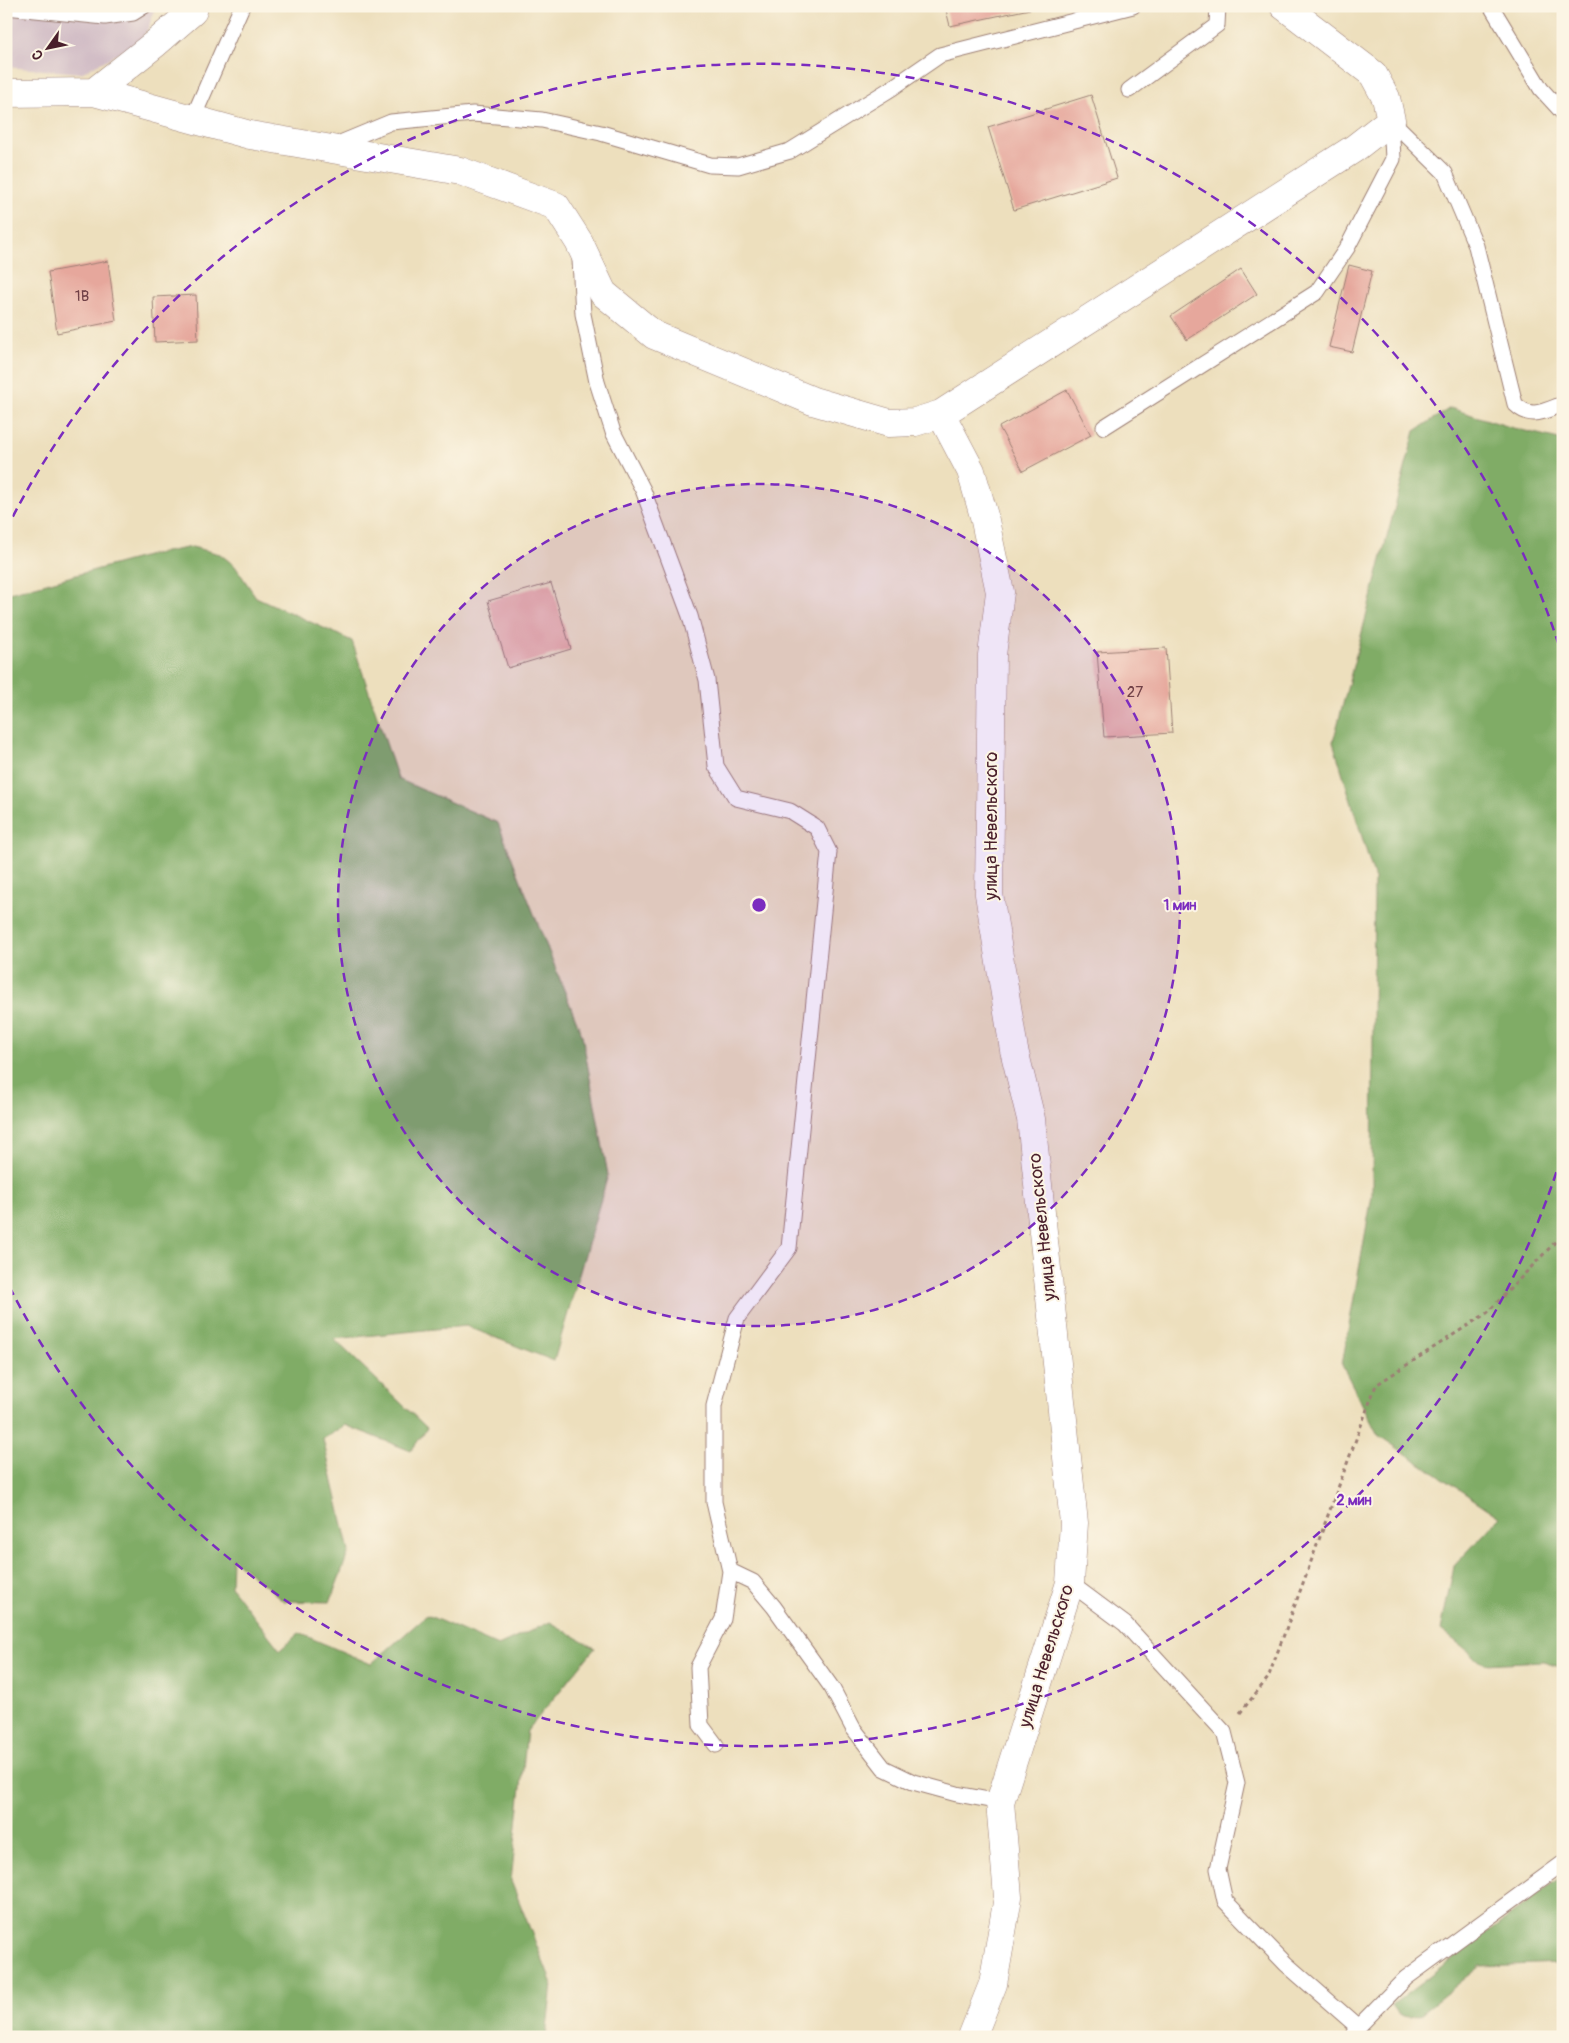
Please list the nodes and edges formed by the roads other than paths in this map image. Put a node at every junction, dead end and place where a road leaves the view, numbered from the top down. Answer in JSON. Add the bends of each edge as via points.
{"nodes":[{"id":1,"x":144,"y":6,"type":"edge"},
{"id":2,"x":194,"y":6,"type":"edge"},
{"id":3,"x":242,"y":6,"type":"edge"},
{"id":4,"x":1133,"y":6,"type":"edge"},
{"id":5,"x":1218,"y":6,"type":"edge"},
{"id":6,"x":1284,"y":6,"type":"edge"},
{"id":7,"x":1491,"y":6,"type":"edge"},
{"id":8,"x":6,"y":7,"type":"edge"},
{"id":9,"x":1129,"y":90,"type":"dead end"},
{"id":10,"x":94,"y":92,"type":"junction"},
{"id":11,"x":6,"y":93,"type":"edge"},
{"id":12,"x":1563,"y":113,"type":"edge"},
{"id":13,"x":192,"y":120,"type":"junction"},
{"id":14,"x":1391,"y":120,"type":"junction"},
{"id":15,"x":328,"y":148,"type":"junction"},
{"id":16,"x":579,"y":242,"type":"junction"},
{"id":17,"x":1563,"y":404,"type":"edge"},
{"id":18,"x":941,"y":414,"type":"junction"},
{"id":19,"x":1104,"y":427,"type":"dead end"},
{"id":20,"x":730,"y":1571,"type":"junction"},
{"id":21,"x":1070,"y":1583,"type":"junction"},
{"id":22,"x":716,"y":1745,"type":"dead end"},
{"id":23,"x":1000,"y":1802,"type":"junction"},
{"id":24,"x":1563,"y":1863,"type":"edge"},
{"id":25,"x":1356,"y":2032,"type":"edge"},
{"id":26,"x":972,"y":2037,"type":"edge"}],
"edges":[{"from":1,"to":8,"type":"lane","via":[[133,13],[105,17]]},
{"from":2,"to":10,"type":"street","via":[[193,11],[156,43]]},
{"from":3,"to":13,"type":"lane"},
{"from":4,"to":15,"type":"lane","via":[[940,55],[790,151],[738,166],[710,165],[601,133],[542,120],[473,114],[391,122]]},
{"from":5,"to":9,"type":"lane","via":[[1217,26]]},
{"from":6,"to":14,"type":"street","via":[[1373,74],[1386,98]]},
{"from":7,"to":12,"type":"lane","via":[[1541,89]]},
{"from":10,"to":11,"type":"street"},
{"from":10,"to":13,"type":"street"},
{"from":13,"to":15,"type":"street","via":[[250,135]]},
{"from":14,"to":17,"type":"lane","via":[[1445,173],[1476,246],[1515,404],[1522,412],[1534,414]]},
{"from":14,"to":18,"type":"street","via":[[1354,148]]},
{"from":14,"to":19,"type":"lane","via":[[1393,159],[1347,248],[1317,292]]},
{"from":15,"to":16,"type":"street","via":[[460,171],[556,206]]},
{"from":16,"to":18,"type":"street","via":[[603,293],[654,335],[813,401],[889,423],[915,422]]},
{"from":16,"to":20,"type":"lane","via":[[583,314],[597,382],[613,432],[643,490],[690,616],[707,680],[716,766],[736,798],[790,812],[816,828],[829,852],[789,1248],[737,1318],[714,1406],[714,1502]]},
{"from":18,"to":21,"type":"street","name":"улица Невельского","via":[[971,471],[1000,592],[992,655],[989,894],[1014,1050],[1031,1119],[1074,1523]]},
{"from":20,"to":22,"type":"lane","via":[[723,1619],[698,1667],[701,1725]]},
{"from":20,"to":23,"type":"lane","via":[[753,1582],[774,1607],[884,1768],[913,1782]]},
{"from":21,"to":23,"type":"street","name":"улица Невельского"},
{"from":21,"to":25,"type":"lane","via":[[1125,1624],[1224,1732],[1237,1782],[1218,1869],[1226,1900]]},
{"from":23,"to":26,"type":"street","name":"улица Невельского","via":[[1008,1898],[992,1984]]},
{"from":24,"to":25,"type":"lane","via":[[1406,1978]]}]}
